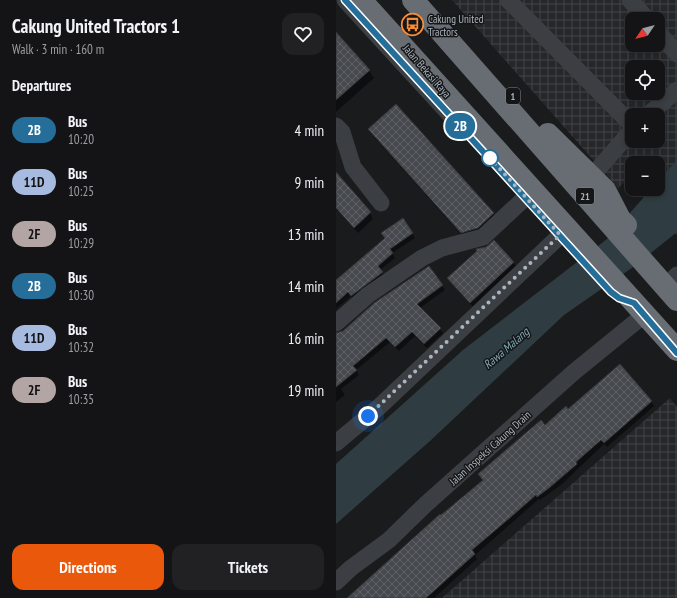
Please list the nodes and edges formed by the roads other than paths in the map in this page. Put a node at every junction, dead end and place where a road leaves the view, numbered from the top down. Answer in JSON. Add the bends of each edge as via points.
{"nodes":[{"id":1,"x":345,"y":0,"type":"edge"},
{"id":2,"x":361,"y":0,"type":"edge"},
{"id":3,"x":365,"y":0,"type":"edge"},
{"id":4,"x":396,"y":0,"type":"edge"},
{"id":5,"x":413,"y":0,"type":"edge"},
{"id":6,"x":423,"y":0,"type":"edge"},
{"id":7,"x":508,"y":0,"type":"edge"},
{"id":8,"x":665,"y":40,"type":"edge"},
{"id":9,"x":677,"y":54,"type":"edge"},
{"id":10,"x":677,"y":90,"type":"edge"},
{"id":11,"x":494,"y":92,"type":"junction"},
{"id":12,"x":656,"y":108,"type":"edge"},
{"id":13,"x":625,"y":118,"type":"edge"},
{"id":14,"x":336,"y":126,"type":"edge"},
{"id":15,"x":625,"y":141,"type":"edge"},
{"id":16,"x":598,"y":183,"type":"junction"},
{"id":17,"x":526,"y":197,"type":"junction"},
{"id":18,"x":381,"y":203,"type":"dead end"},
{"id":19,"x":571,"y":241,"type":"junction"},
{"id":20,"x":672,"y":275,"type":"edge"},
{"id":21,"x":677,"y":300,"type":"edge"},
{"id":22,"x":639,"y":309,"type":"junction"},
{"id":23,"x":336,"y":323,"type":"edge"},
{"id":24,"x":677,"y":351,"type":"edge"},
{"id":25,"x":336,"y":443,"type":"edge"},
{"id":26,"x":336,"y":582,"type":"edge"}],
"edges":[{"from":1,"to":17,"type":"street","name":"Jalan Bekasi Raya"},
{"from":2,"to":24,"type":"highway","bridge":true},
{"from":3,"to":19,"type":"highway","name":"Jalan Bekasi Raya"},
{"from":4,"to":11,"type":"highway"},
{"from":5,"to":11,"type":"highway"},
{"from":6,"to":16,"type":"highway","number":"1","via":[[542,128]]},
{"from":7,"to":13,"type":"street"},
{"from":8,"to":9,"type":"street"},
{"from":10,"to":12,"type":"street"},
{"from":11,"to":21,"type":"highway","number":"21"},
{"from":14,"to":18,"type":"street","via":[[342,132],[353,167]]},
{"from":15,"to":16,"type":"street"},
{"from":16,"to":20,"type":"highway","number":"1","via":[[620,219]]},
{"from":17,"to":19,"type":"street","name":"Jalan Bekasi Raya"},
{"from":17,"to":23,"type":"street","via":[[483,237],[442,248],[422,258],[368,295]]},
{"from":19,"to":22,"type":"highway","name":"Jalan Bekasi Raya","bridge":true,"via":[[614,289]]},
{"from":19,"to":25,"type":"street"},
{"from":22,"to":24,"type":"highway","name":"Jalan Bekasi Raya"},
{"from":22,"to":26,"type":"street","name":"Jalan Inspeksi Cakung Drain","via":[[574,372],[389,540]]}]}
